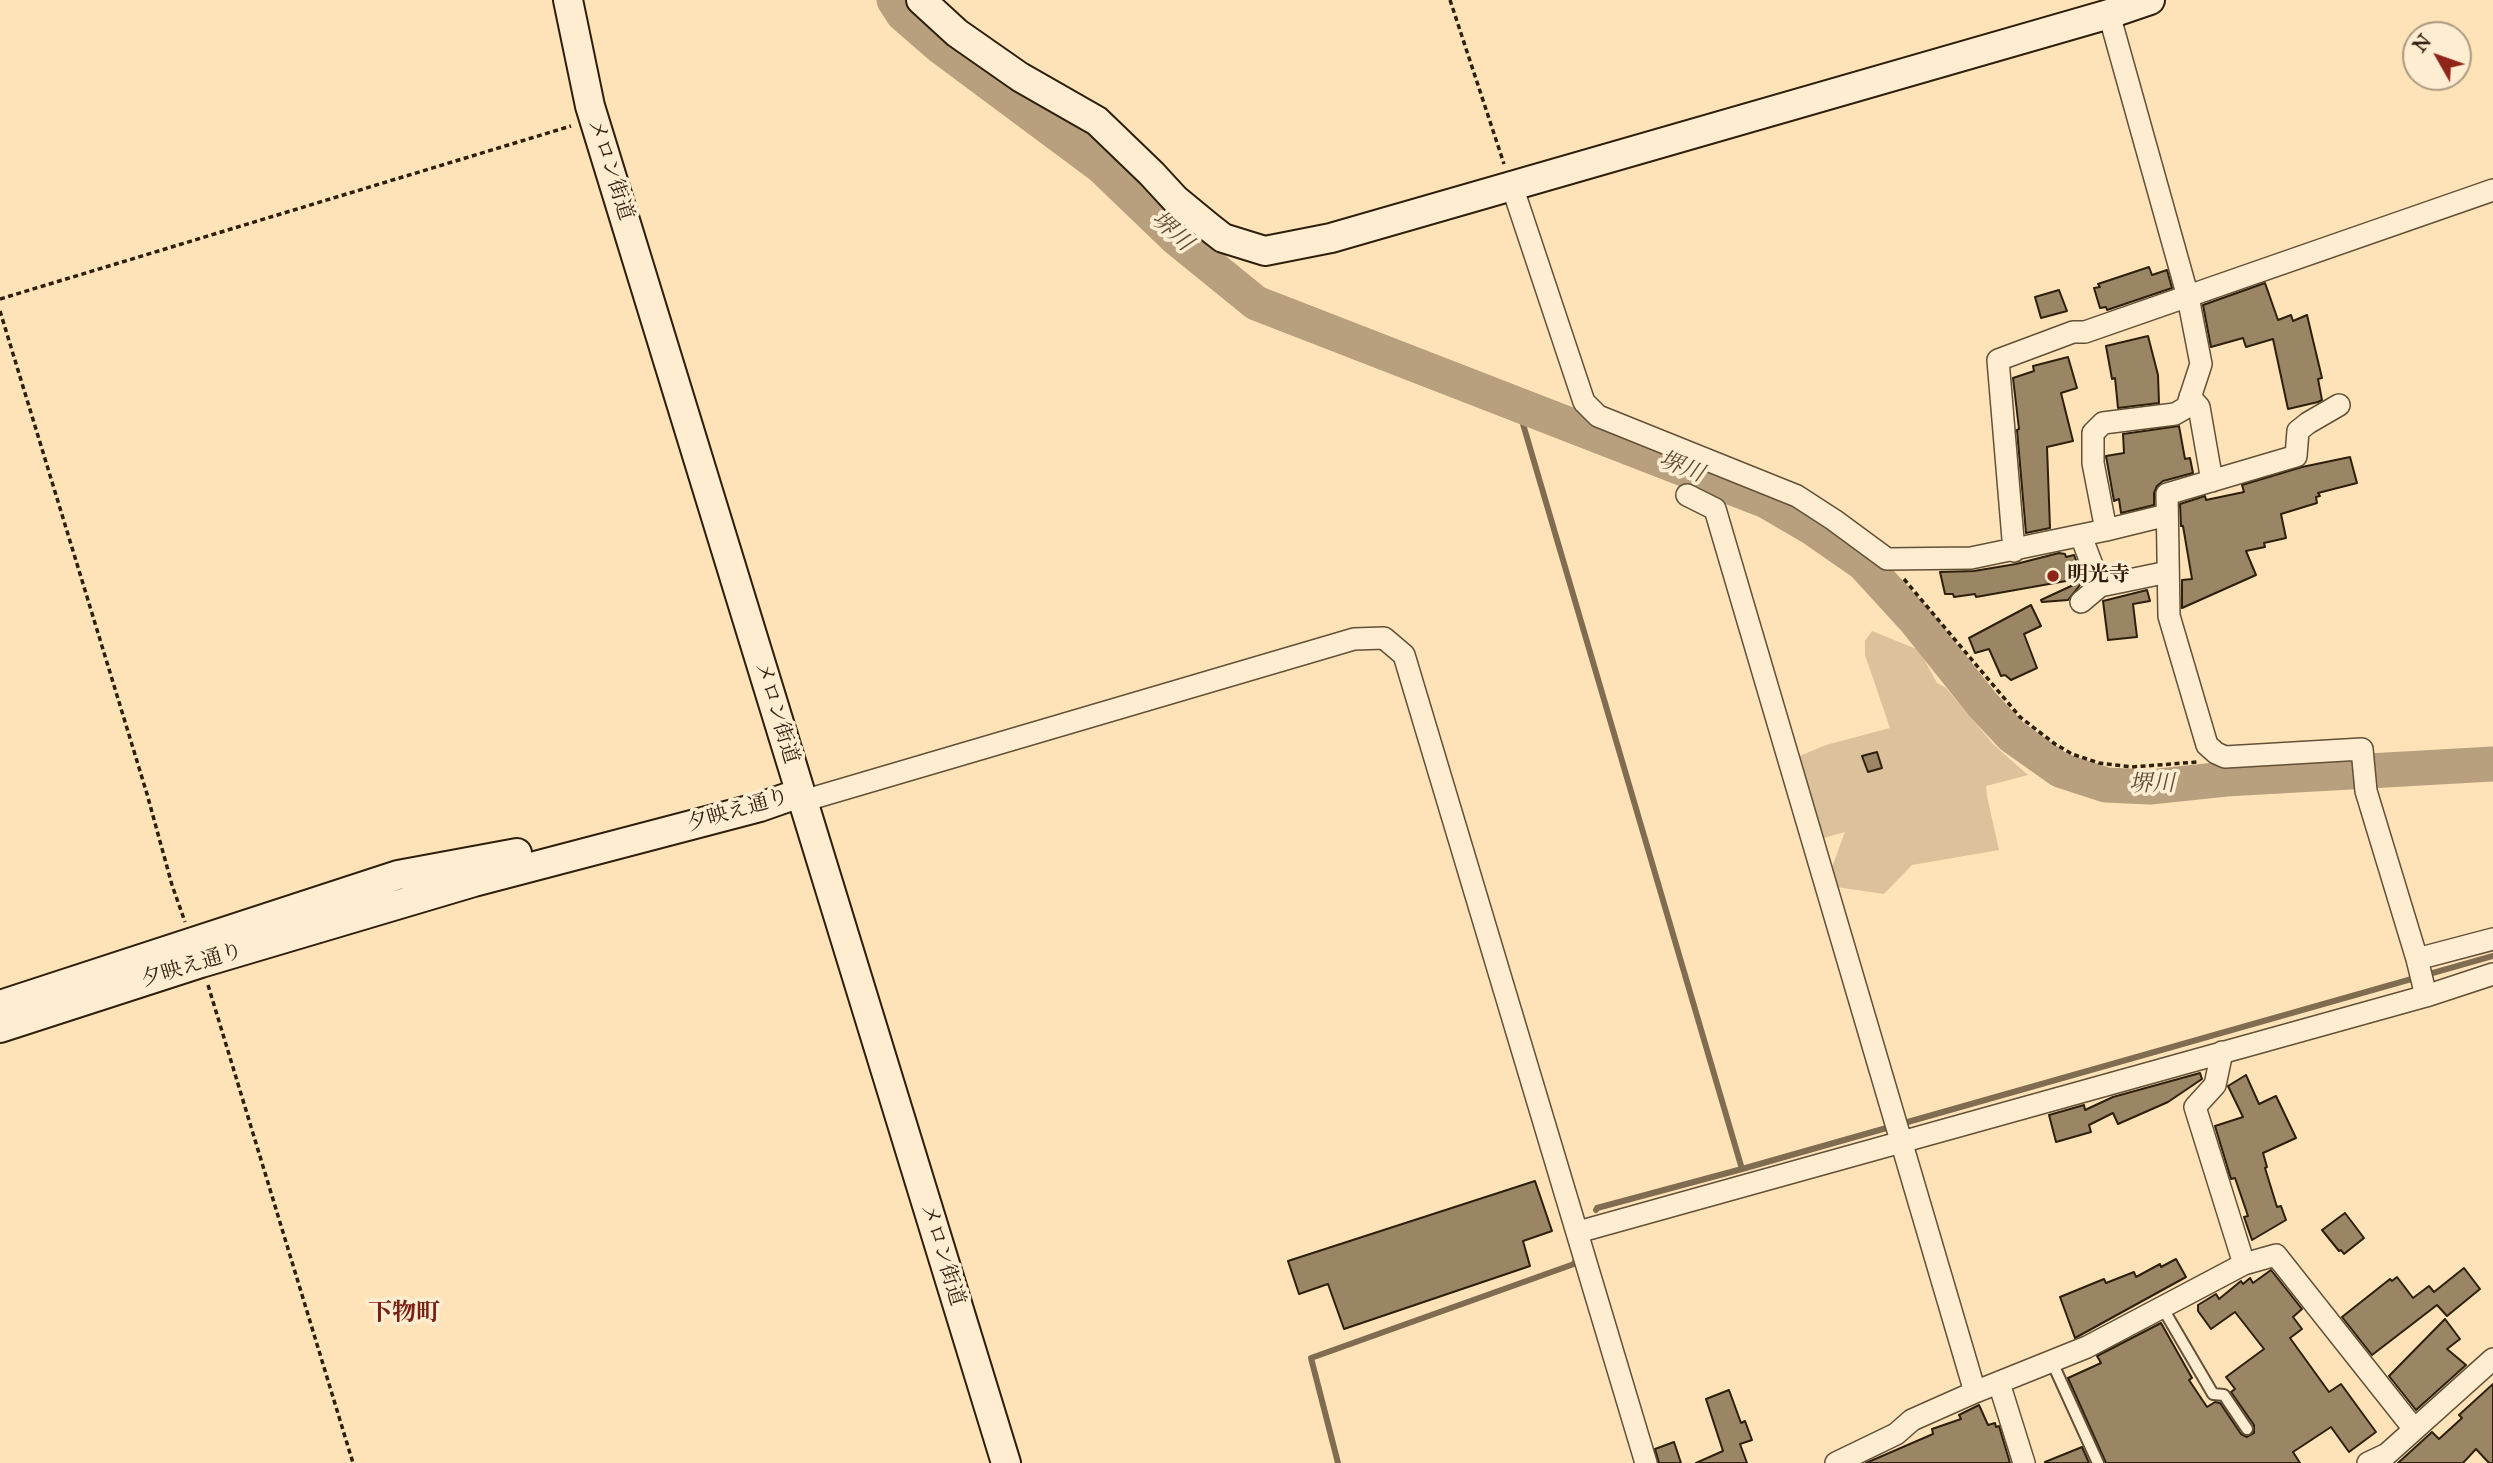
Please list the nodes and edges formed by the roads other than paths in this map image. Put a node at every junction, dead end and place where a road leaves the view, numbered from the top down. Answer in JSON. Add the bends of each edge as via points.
{"nodes":[{"id":1,"x":568,"y":0,"type":"edge"},
{"id":2,"x":922,"y":0,"type":"edge"},
{"id":3,"x":2150,"y":0,"type":"edge"},
{"id":4,"x":2109,"y":14,"type":"junction"},
{"id":5,"x":1512,"y":186,"type":"junction"},
{"id":6,"x":2493,"y":190,"type":"edge"},
{"id":7,"x":2188,"y":297,"type":"junction"},
{"id":8,"x":2190,"y":397,"type":"junction"},
{"id":9,"x":2339,"y":405,"type":"dead end"},
{"id":10,"x":2212,"y":481,"type":"junction"},
{"id":11,"x":1686,"y":495,"type":"dead end"},
{"id":12,"x":2167,"y":516,"type":"junction"},
{"id":13,"x":2106,"y":530,"type":"junction"},
{"id":14,"x":2081,"y":536,"type":"junction"},
{"id":15,"x":2014,"y":551,"type":"junction"},
{"id":16,"x":2168,"y":572,"type":"junction"},
{"id":17,"x":2100,"y":586,"type":"junction"},
{"id":18,"x":2081,"y":602,"type":"dead end"},
{"id":19,"x":802,"y":797,"type":"junction"},
{"id":20,"x":2493,"y":939,"type":"edge"},
{"id":21,"x":197,"y":952,"type":"junction"},
{"id":22,"x":2418,"y":962,"type":"junction"},
{"id":23,"x":2493,"y":974,"type":"edge"},
{"id":24,"x":2425,"y":991,"type":"junction"},
{"id":25,"x":0,"y":1005,"type":"edge"},
{"id":26,"x":0,"y":1028,"type":"edge"},
{"id":27,"x":2222,"y":1052,"type":"junction"},
{"id":28,"x":1901,"y":1144,"type":"junction"},
{"id":29,"x":1578,"y":1232,"type":"junction"},
{"id":30,"x":2244,"y":1264,"type":"junction"},
{"id":31,"x":2162,"y":1307,"type":"junction"},
{"id":32,"x":2493,"y":1359,"type":"edge"},
{"id":33,"x":2052,"y":1362,"type":"junction"},
{"id":34,"x":1999,"y":1383,"type":"junction"},
{"id":35,"x":1975,"y":1392,"type":"junction"},
{"id":36,"x":2246,"y":1429,"type":"dead end"},
{"id":37,"x":2414,"y":1429,"type":"junction"},
{"id":38,"x":2384,"y":1460,"type":"edge"},
{"id":39,"x":1006,"y":1463,"type":"edge"},
{"id":40,"x":1646,"y":1463,"type":"edge"},
{"id":41,"x":1836,"y":1463,"type":"edge"},
{"id":42,"x":2024,"y":1463,"type":"edge"},
{"id":43,"x":2098,"y":1463,"type":"edge"}],
"edges":[{"from":1,"to":19,"type":"street","name":"メロン街道","via":[[594,118]]},
{"from":2,"to":5,"type":"street","via":[[957,33],[1020,77],[1097,121],[1209,227],[1223,237],[1265,251],[1331,238]]},
{"from":3,"to":4,"type":"street"},
{"from":4,"to":5,"type":"street"},
{"from":4,"to":7,"type":"street"},
{"from":5,"to":15,"type":"street","via":[[1584,402],[1598,416],[1797,496],[1887,559],[1971,558]]},
{"from":6,"to":7,"type":"street"},
{"from":7,"to":8,"type":"street","via":[[2201,364]]},
{"from":7,"to":15,"type":"street","via":[[1998,360]]},
{"from":8,"to":10,"type":"street","via":[[2199,408]]},
{"from":8,"to":13,"type":"street","via":[[2187,407],[2175,414],[2103,423],[2093,433],[2093,463]]},
{"from":9,"to":10,"type":"street","via":[[2298,431],[2296,456]]},
{"from":10,"to":12,"type":"street","via":[[2167,494]]},
{"from":11,"to":28,"type":"street","via":[[1715,509]]},
{"from":12,"to":13,"type":"street"},
{"from":12,"to":16,"type":"street"},
{"from":13,"to":14,"type":"street"},
{"from":14,"to":15,"type":"street"},
{"from":14,"to":17,"type":"street"},
{"from":16,"to":17,"type":"street"},
{"from":16,"to":22,"type":"street","via":[[2169,616],[2207,745],[2225,757],[2362,749],[2366,790]]},
{"from":17,"to":18,"type":"street"},
{"from":19,"to":21,"type":"street","name":"夕映え通り"},
{"from":19,"to":29,"type":"street","via":[[1354,639],[1384,638],[1404,655]]},
{"from":19,"to":39,"type":"street","name":"メロン街道"},
{"from":20,"to":22,"type":"street"},
{"from":21,"to":25,"type":"street","name":"夕映え通り"},
{"from":21,"to":26,"type":"street","name":"夕映え通り"},
{"from":22,"to":24,"type":"street"},
{"from":23,"to":24,"type":"street"},
{"from":24,"to":27,"type":"street"},
{"from":27,"to":28,"type":"street"},
{"from":27,"to":30,"type":"street","via":[[2215,1085],[2195,1107]]},
{"from":28,"to":29,"type":"street"},
{"from":28,"to":35,"type":"street"},
{"from":29,"to":40,"type":"street"},
{"from":30,"to":31,"type":"street"},
{"from":30,"to":37,"type":"street","via":[[2276,1255]]},
{"from":31,"to":33,"type":"street"},
{"from":31,"to":36,"type":"lane","via":[[2213,1394],[2224,1395]]},
{"from":32,"to":37,"type":"street"},
{"from":33,"to":34,"type":"street"},
{"from":33,"to":43,"type":"lane"},
{"from":34,"to":35,"type":"street"},
{"from":34,"to":42,"type":"street"},
{"from":35,"to":41,"type":"street","via":[[1912,1420],[1896,1434]]},
{"from":37,"to":38,"type":"street"}]}
